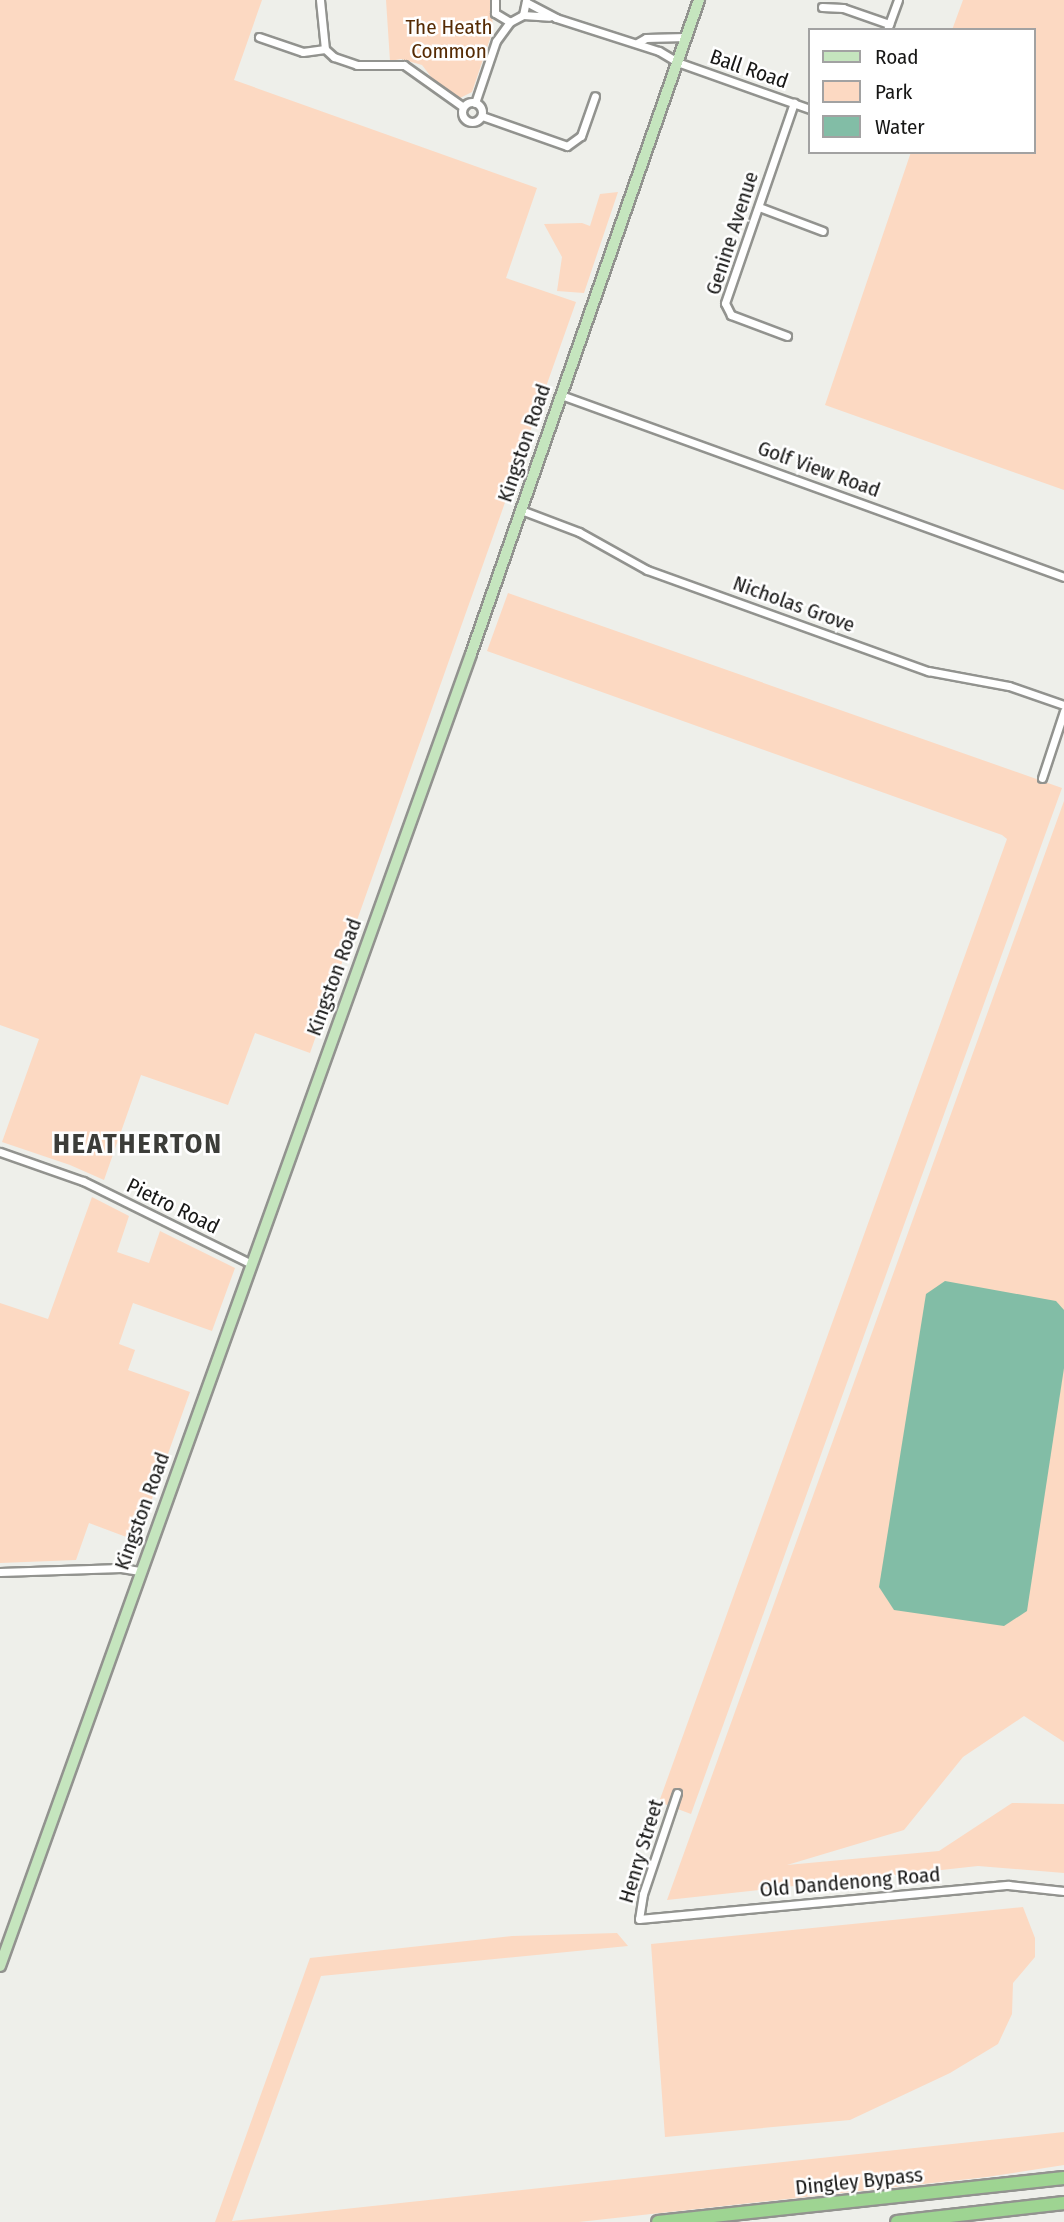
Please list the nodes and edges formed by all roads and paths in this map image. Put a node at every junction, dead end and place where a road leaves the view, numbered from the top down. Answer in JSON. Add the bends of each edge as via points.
{"nodes":[{"id":1,"x":320,"y":0,"type":"edge"},
{"id":2,"x":495,"y":0,"type":"edge"},
{"id":3,"x":699,"y":0,"type":"edge"},
{"id":4,"x":898,"y":0,"type":"edge"},
{"id":5,"x":526,"y":1,"type":"edge"},
{"id":6,"x":822,"y":7,"type":"dead end"},
{"id":7,"x":523,"y":15,"type":"junction"},
{"id":8,"x":499,"y":17,"type":"junction"},
{"id":9,"x":556,"y":18,"type":"junction"},
{"id":10,"x":510,"y":22,"type":"junction"},
{"id":11,"x":888,"y":27,"type":"edge"},
{"id":12,"x":259,"y":37,"type":"dead end"},
{"id":13,"x":686,"y":37,"type":"junction"},
{"id":14,"x":496,"y":41,"type":"junction"},
{"id":15,"x":636,"y":43,"type":"junction"},
{"id":16,"x":325,"y":49,"type":"junction"},
{"id":17,"x":677,"y":62,"type":"junction"},
{"id":18,"x":595,"y":96,"type":"dead end"},
{"id":19,"x":475,"y":103,"type":"junction"},
{"id":20,"x":794,"y":103,"type":"junction"},
{"id":21,"x":463,"y":107,"type":"junction"},
{"id":22,"x":808,"y":108,"type":"edge"},
{"id":23,"x":482,"y":116,"type":"junction"},
{"id":24,"x":759,"y":207,"type":"junction"},
{"id":25,"x":823,"y":231,"type":"dead end"},
{"id":26,"x":788,"y":335,"type":"dead end"},
{"id":27,"x":561,"y":395,"type":"junction"},
{"id":28,"x":521,"y":510,"type":"junction"},
{"id":29,"x":1064,"y":577,"type":"edge"},
{"id":30,"x":1064,"y":708,"type":"edge"},
{"id":31,"x":1042,"y":778,"type":"dead end"},
{"id":32,"x":0,"y":1152,"type":"edge"},
{"id":33,"x":252,"y":1264,"type":"junction"},
{"id":34,"x":140,"y":1571,"type":"junction"},
{"id":35,"x":0,"y":1572,"type":"edge"},
{"id":36,"x":677,"y":1793,"type":"dead end"},
{"id":37,"x":1064,"y":1891,"type":"edge"},
{"id":38,"x":639,"y":1919,"type":"joint"},
{"id":39,"x":0,"y":1966,"type":"edge"},
{"id":40,"x":1064,"y":2178,"type":"edge"},
{"id":41,"x":1064,"y":2203,"type":"edge"},
{"id":42,"x":658,"y":2222,"type":"edge"},
{"id":43,"x":897,"y":2222,"type":"edge"}],
"edges":[{"from":1,"to":16,"type":"street"},
{"from":2,"to":8,"type":"street"},
{"from":3,"to":13,"type":"main road","name":"Kingston Road"},
{"from":4,"to":11,"type":"street"},
{"from":5,"to":7,"type":"street"},
{"from":5,"to":9,"type":"street"},
{"from":6,"to":11,"type":"street","via":[[843,8]]},
{"from":7,"to":9,"type":"street"},
{"from":7,"to":10,"type":"street"},
{"from":8,"to":10,"type":"street"},
{"from":8,"to":14,"type":"street"},
{"from":9,"to":15,"type":"street","name":"Ball Road"},
{"from":10,"to":14,"type":"street"},
{"from":12,"to":16,"type":"street","via":[[303,52]]},
{"from":13,"to":15,"type":"street","via":[[646,38]]},
{"from":13,"to":17,"type":"main road","name":"Kingston Road"},
{"from":14,"to":19,"type":"street"},
{"from":15,"to":17,"type":"street","name":"Ball Road"},
{"from":16,"to":21,"type":"street","via":[[341,62],[404,65]]},
{"from":17,"to":20,"type":"street","name":"Ball Road"},
{"from":17,"to":27,"type":"main road","name":"Kingston Road"},
{"from":18,"to":23,"type":"street","via":[[581,136],[567,146]]},
{"from":19,"to":21,"type":"street"},
{"from":19,"to":23,"type":"street","via":[[482,108]]},
{"from":20,"to":22,"type":"street","name":"Ball Road"},
{"from":20,"to":24,"type":"street","name":"Genine Avenue"},
{"from":21,"to":23,"type":"street","via":[[462,116],[468,122]]},
{"from":24,"to":25,"type":"street"},
{"from":24,"to":26,"type":"street","name":"Genine Avenue","via":[[726,310]]},
{"from":27,"to":28,"type":"main road","name":"Kingston Road"},
{"from":27,"to":29,"type":"street","name":"Golf View Road"},
{"from":28,"to":30,"type":"street","name":"Nicholas Grove","via":[[579,532],[648,570],[928,671],[1009,686]]},
{"from":28,"to":33,"type":"main road","name":"Kingston Road"},
{"from":30,"to":31,"type":"street"},
{"from":32,"to":33,"type":"street","name":"Pietro Road","via":[[83,1181]]},
{"from":33,"to":34,"type":"main road","name":"Kingston Road"},
{"from":34,"to":35,"type":"street","via":[[121,1567]]},
{"from":34,"to":39,"type":"main road","name":"Kingston Road"},
{"from":36,"to":38,"type":"street","name":"Henry Street"},
{"from":37,"to":38,"type":"street","name":"Old Dandenong Road","via":[[1008,1885]]},
{"from":40,"to":42,"type":"highway","name":"Dingley Bypass"},
{"from":41,"to":43,"type":"highway"}]}
